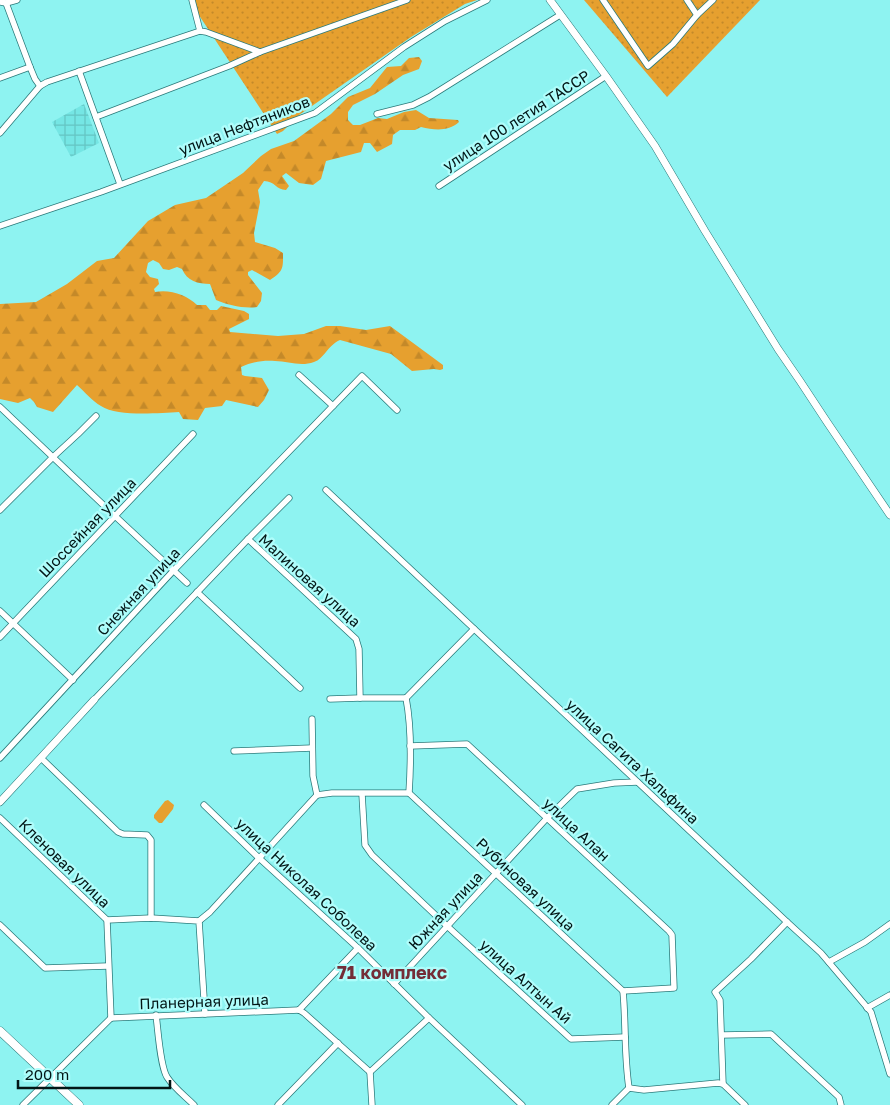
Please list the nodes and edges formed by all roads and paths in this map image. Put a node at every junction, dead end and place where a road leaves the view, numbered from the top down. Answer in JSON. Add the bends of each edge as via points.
{"nodes":[{"id":1,"x":17,"y":0,"type":"edge"},
{"id":2,"x":192,"y":0,"type":"edge"},
{"id":3,"x":407,"y":0,"type":"edge"},
{"id":4,"x":487,"y":0,"type":"edge"},
{"id":5,"x":603,"y":0,"type":"edge"},
{"id":6,"x":688,"y":0,"type":"edge"},
{"id":7,"x":713,"y":0,"type":"edge"},
{"id":8,"x":549,"y":1,"type":"edge"},
{"id":9,"x":3,"y":2,"type":"edge"},
{"id":10,"x":560,"y":15,"type":"junction"},
{"id":11,"x":697,"y":15,"type":"junction"},
{"id":12,"x":200,"y":31,"type":"junction"},
{"id":13,"x":260,"y":52,"type":"junction"},
{"id":14,"x":30,"y":67,"type":"junction"},
{"id":15,"x":79,"y":71,"type":"junction"},
{"id":16,"x":606,"y":76,"type":"junction"},
{"id":17,"x":0,"y":78,"type":"edge"},
{"id":18,"x":40,"y":86,"type":"junction"},
{"id":19,"x":377,"y":114,"type":"dead end"},
{"id":20,"x":96,"y":117,"type":"junction"},
{"id":21,"x":0,"y":133,"type":"edge"},
{"id":22,"x":120,"y":184,"type":"junction"},
{"id":23,"x":440,"y":186,"type":"dead end"},
{"id":24,"x":0,"y":226,"type":"edge"},
{"id":25,"x":299,"y":375,"type":"dead end"},
{"id":26,"x":333,"y":406,"type":"junction"},
{"id":27,"x":0,"y":407,"type":"edge"},
{"id":28,"x":397,"y":410,"type":"dead end"},
{"id":29,"x":96,"y":416,"type":"dead end"},
{"id":30,"x":193,"y":434,"type":"dead end"},
{"id":31,"x":53,"y":457,"type":"junction"},
{"id":32,"x":326,"y":490,"type":"dead end"},
{"id":33,"x":288,"y":498,"type":"dead end"},
{"id":34,"x":0,"y":510,"type":"edge"},
{"id":35,"x":890,"y":515,"type":"edge"},
{"id":36,"x":115,"y":516,"type":"junction"},
{"id":37,"x":248,"y":539,"type":"junction"},
{"id":38,"x":174,"y":570,"type":"junction"},
{"id":39,"x":187,"y":583,"type":"dead end"},
{"id":40,"x":197,"y":592,"type":"junction"},
{"id":41,"x":0,"y":611,"type":"edge"},
{"id":42,"x":13,"y":623,"type":"junction"},
{"id":43,"x":474,"y":629,"type":"junction"},
{"id":44,"x":0,"y":637,"type":"edge"},
{"id":45,"x":73,"y":680,"type":"junction"},
{"id":46,"x":300,"y":688,"type":"dead end"},
{"id":47,"x":360,"y":698,"type":"junction"},
{"id":48,"x":406,"y":698,"type":"junction"},
{"id":49,"x":330,"y":699,"type":"dead end"},
{"id":50,"x":94,"y":700,"type":"joint"},
{"id":51,"x":312,"y":719,"type":"dead end"},
{"id":52,"x":410,"y":746,"type":"junction"},
{"id":53,"x":312,"y":748,"type":"junction"},
{"id":54,"x":234,"y":751,"type":"dead end"},
{"id":55,"x":0,"y":758,"type":"edge"},
{"id":56,"x":41,"y":758,"type":"junction"},
{"id":57,"x":637,"y":782,"type":"junction"},
{"id":58,"x":409,"y":793,"type":"junction"},
{"id":59,"x":362,"y":794,"type":"junction"},
{"id":60,"x":317,"y":795,"type":"junction"},
{"id":61,"x":0,"y":802,"type":"edge"},
{"id":62,"x":204,"y":805,"type":"dead end"},
{"id":63,"x":0,"y":818,"type":"edge"},
{"id":64,"x":547,"y":818,"type":"junction"},
{"id":65,"x":259,"y":858,"type":"junction"},
{"id":66,"x":497,"y":873,"type":"junction"},
{"id":67,"x":152,"y":918,"type":"junction"},
{"id":68,"x":107,"y":920,"type":"junction"},
{"id":69,"x":199,"y":921,"type":"junction"},
{"id":70,"x":787,"y":922,"type":"junction"},
{"id":71,"x":890,"y":924,"type":"edge"},
{"id":72,"x":0,"y":925,"type":"edge"},
{"id":73,"x":447,"y":926,"type":"junction"},
{"id":74,"x":358,"y":948,"type":"junction"},
{"id":75,"x":829,"y":962,"type":"junction"},
{"id":76,"x":108,"y":966,"type":"junction"},
{"id":77,"x":394,"y":984,"type":"junction"},
{"id":78,"x":623,"y":991,"type":"junction"},
{"id":79,"x":890,"y":994,"type":"edge"},
{"id":80,"x":867,"y":1008,"type":"junction"},
{"id":81,"x":299,"y":1010,"type":"junction"},
{"id":82,"x":205,"y":1014,"type":"junction"},
{"id":83,"x":156,"y":1015,"type":"junction"},
{"id":84,"x":111,"y":1018,"type":"junction"},
{"id":85,"x":429,"y":1018,"type":"junction"},
{"id":86,"x":0,"y":1031,"type":"edge"},
{"id":87,"x":722,"y":1035,"type":"junction"},
{"id":88,"x":625,"y":1037,"type":"junction"},
{"id":89,"x":338,"y":1043,"type":"junction"},
{"id":90,"x":370,"y":1072,"type":"junction"},
{"id":91,"x":890,"y":1074,"type":"edge"},
{"id":92,"x":50,"y":1078,"type":"junction"},
{"id":93,"x":723,"y":1084,"type":"junction"},
{"id":94,"x":629,"y":1088,"type":"junction"},
{"id":95,"x":22,"y":1105,"type":"edge"},
{"id":96,"x":80,"y":1105,"type":"edge"},
{"id":97,"x":194,"y":1105,"type":"edge"},
{"id":98,"x":278,"y":1105,"type":"edge"},
{"id":99,"x":372,"y":1105,"type":"edge"},
{"id":100,"x":522,"y":1105,"type":"edge"},
{"id":101,"x":612,"y":1105,"type":"edge"},
{"id":102,"x":745,"y":1105,"type":"edge"},
{"id":103,"x":841,"y":1105,"type":"edge"}],
"edges":[{"from":1,"to":9,"type":"street"},
{"from":2,"to":12,"type":"street"},
{"from":3,"to":13,"type":"street"},
{"from":4,"to":22,"type":"street","name":"улица Нефтяников","via":[[404,47],[315,113]]},
{"from":5,"to":11,"type":"street","via":[[648,66],[673,44]]},
{"from":6,"to":11,"type":"street"},
{"from":7,"to":11,"type":"street"},
{"from":8,"to":10,"type":"street"},
{"from":9,"to":14,"type":"street"},
{"from":10,"to":16,"type":"street"},
{"from":10,"to":19,"type":"street","via":[[429,97]]},
{"from":12,"to":13,"type":"street"},
{"from":12,"to":15,"type":"street"},
{"from":13,"to":20,"type":"street"},
{"from":14,"to":17,"type":"street"},
{"from":14,"to":18,"type":"street"},
{"from":15,"to":18,"type":"street"},
{"from":15,"to":20,"type":"street"},
{"from":16,"to":23,"type":"street","name":"улица 100 летия ТАССР"},
{"from":16,"to":35,"type":"street","via":[[656,146],[778,349]]},
{"from":18,"to":21,"type":"street"},
{"from":20,"to":22,"type":"street"},
{"from":22,"to":24,"type":"street","name":"улица Нефтяников"},
{"from":25,"to":26,"type":"street"},
{"from":26,"to":28,"type":"street","name":"Снежная улица","via":[[362,376]]},
{"from":26,"to":38,"type":"street","name":"Снежная улица"},
{"from":27,"to":31,"type":"street"},
{"from":29,"to":31,"type":"street"},
{"from":30,"to":36,"type":"street","name":"Шоссейная улица"},
{"from":31,"to":34,"type":"street"},
{"from":31,"to":36,"type":"street"},
{"from":32,"to":43,"type":"street","name":"улица Сагита Хальфина"},
{"from":33,"to":37,"type":"street"},
{"from":36,"to":38,"type":"street"},
{"from":36,"to":42,"type":"street","name":"Шоссейная улица"},
{"from":37,"to":40,"type":"street"},
{"from":37,"to":47,"type":"street","name":"Малиновая улица","via":[[356,639]]},
{"from":38,"to":39,"type":"street"},
{"from":38,"to":45,"type":"street","name":"Снежная улица"},
{"from":40,"to":46,"type":"street"},
{"from":40,"to":50,"type":"street"},
{"from":41,"to":42,"type":"street"},
{"from":42,"to":44,"type":"street","name":"Шоссейная улица"},
{"from":42,"to":45,"type":"street"},
{"from":43,"to":48,"type":"street"},
{"from":43,"to":57,"type":"street","name":"улица Сагита Хальфина"},
{"from":45,"to":55,"type":"street","name":"Снежная улица"},
{"from":47,"to":48,"type":"street"},
{"from":47,"to":49,"type":"street"},
{"from":48,"to":52,"type":"street"},
{"from":50,"to":56,"type":"street"},
{"from":51,"to":53,"type":"street"},
{"from":52,"to":58,"type":"street"},
{"from":52,"to":64,"type":"street","name":"улица Алан","via":[[467,744]]},
{"from":53,"to":54,"type":"street"},
{"from":53,"to":60,"type":"street"},
{"from":56,"to":61,"type":"street"},
{"from":56,"to":67,"type":"street","via":[[118,832],[147,835],[151,840]]},
{"from":57,"to":64,"type":"street","name":"Южная улица","via":[[577,790]]},
{"from":57,"to":70,"type":"street","name":"улица Сагита Хальфина"},
{"from":58,"to":59,"type":"street"},
{"from":58,"to":66,"type":"street","name":"Рубиновая улица"},
{"from":59,"to":60,"type":"street"},
{"from":59,"to":73,"type":"street","name":"улица Алтын Ай","via":[[364,845]]},
{"from":60,"to":65,"type":"street"},
{"from":62,"to":65,"type":"street","name":"улица Николая Соболева"},
{"from":63,"to":68,"type":"street","name":"Кленовая улица"},
{"from":64,"to":66,"type":"street","name":"Южная улица"},
{"from":64,"to":78,"type":"street","name":"улица Алан","via":[[672,935],[674,988]]},
{"from":65,"to":69,"type":"street"},
{"from":65,"to":74,"type":"street","name":"улица Николая Соболева"},
{"from":66,"to":73,"type":"street","name":"Южная улица"},
{"from":66,"to":78,"type":"street","name":"Рубиновая улица"},
{"from":67,"to":68,"type":"street"},
{"from":67,"to":69,"type":"street"},
{"from":68,"to":76,"type":"street","name":"Кленовая улица"},
{"from":69,"to":82,"type":"street"},
{"from":70,"to":75,"type":"street","name":"улица Сагита Хальфина"},
{"from":70,"to":87,"type":"street","via":[[715,992],[720,1000]]},
{"from":71,"to":75,"type":"street"},
{"from":72,"to":76,"type":"street","via":[[45,968]]},
{"from":73,"to":77,"type":"street","name":"Южная улица"},
{"from":73,"to":88,"type":"street","name":"улица Алтын Ай","via":[[571,1039]]},
{"from":74,"to":77,"type":"street","name":"улица Николая Соболева"},
{"from":74,"to":81,"type":"street"},
{"from":75,"to":80,"type":"street","name":"улица Сагита Хальфина"},
{"from":76,"to":84,"type":"street","name":"Кленовая улица"},
{"from":77,"to":85,"type":"street","name":"улица Николая Соболева"},
{"from":78,"to":88,"type":"street"},
{"from":79,"to":80,"type":"street"},
{"from":80,"to":91,"type":"street","name":"улица Сагита Хальфина"},
{"from":81,"to":82,"type":"street","name":"Планерная улица"},
{"from":81,"to":89,"type":"street"},
{"from":82,"to":83,"type":"street","name":"Планерная улица"},
{"from":83,"to":84,"type":"street","name":"Планерная улица"},
{"from":83,"to":97,"type":"street","via":[[165,1075]]},
{"from":84,"to":92,"type":"street"},
{"from":85,"to":90,"type":"street"},
{"from":85,"to":100,"type":"street","name":"улица Николая Соболева"},
{"from":86,"to":92,"type":"main road"},
{"from":87,"to":93,"type":"street"},
{"from":87,"to":103,"type":"street","via":[[771,1034],[839,1097]]},
{"from":88,"to":94,"type":"street"},
{"from":89,"to":90,"type":"street"},
{"from":89,"to":98,"type":"street"},
{"from":90,"to":99,"type":"street"},
{"from":92,"to":95,"type":"street"},
{"from":92,"to":96,"type":"main road"},
{"from":93,"to":94,"type":"street","via":[[644,1090]]},
{"from":93,"to":102,"type":"street"},
{"from":94,"to":101,"type":"street"}]}
